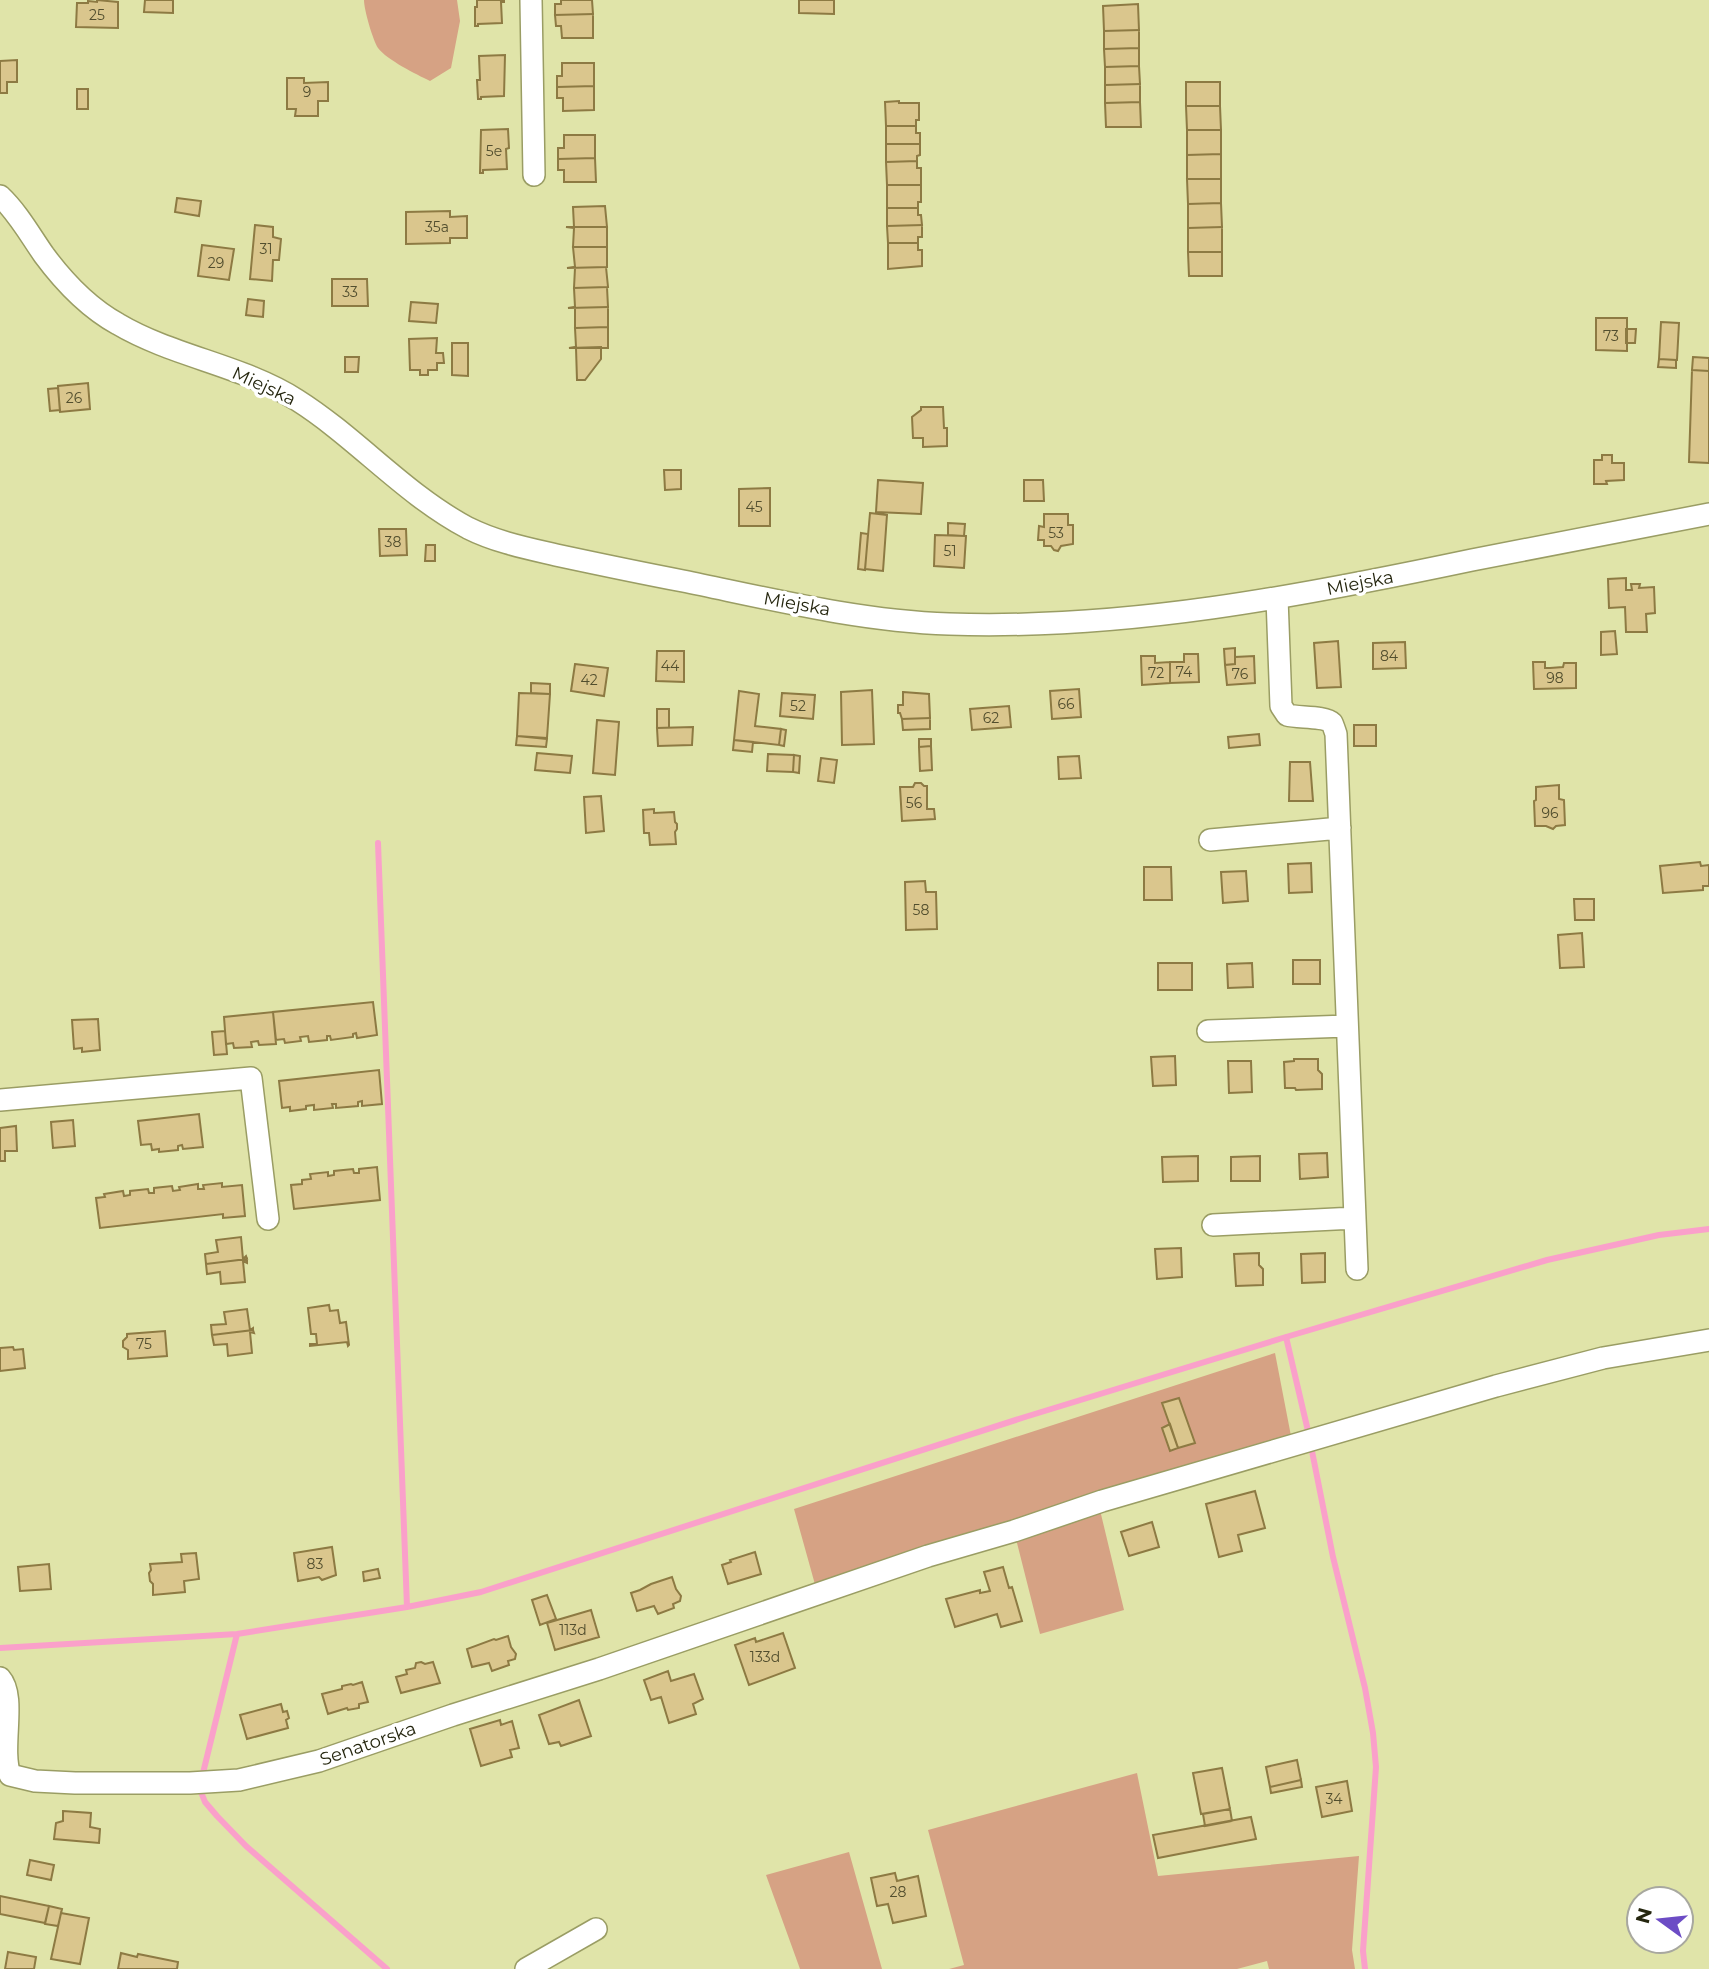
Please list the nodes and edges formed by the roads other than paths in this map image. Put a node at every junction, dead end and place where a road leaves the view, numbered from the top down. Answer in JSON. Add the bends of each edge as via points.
{"nodes":[{"id":1,"x":531,"y":0,"type":"edge"},
{"id":2,"x":534,"y":175,"type":"dead end"},
{"id":3,"x":0,"y":196,"type":"edge"},
{"id":4,"x":1709,"y":514,"type":"edge"},
{"id":5,"x":1277,"y":598,"type":"junction"},
{"id":6,"x":1340,"y":828,"type":"junction"},
{"id":7,"x":1210,"y":841,"type":"dead end"},
{"id":8,"x":1347,"y":1027,"type":"junction"},
{"id":9,"x":1208,"y":1031,"type":"dead end"},
{"id":10,"x":0,"y":1100,"type":"edge"},
{"id":11,"x":1354,"y":1218,"type":"junction"},
{"id":12,"x":268,"y":1219,"type":"dead end"},
{"id":13,"x":1213,"y":1225,"type":"dead end"},
{"id":14,"x":1357,"y":1269,"type":"dead end"},
{"id":15,"x":1709,"y":1340,"type":"edge"},
{"id":16,"x":0,"y":1678,"type":"edge"},
{"id":17,"x":596,"y":1929,"type":"dead end"},
{"id":18,"x":526,"y":1969,"type":"edge"}],
"edges":[{"from":1,"to":2,"type":"street"},
{"from":3,"to":5,"type":"street","name":"Miejska","via":[[60,275],[115,323],[282,391],[432,505],[468,528],[509,544],[785,602],[916,622],[1085,622]]},
{"from":4,"to":5,"type":"street","name":"Miejska"},
{"from":5,"to":6,"type":"street","via":[[1280,706],[1287,716],[1333,723]]},
{"from":6,"to":7,"type":"street"},
{"from":6,"to":8,"type":"street"},
{"from":8,"to":9,"type":"street"},
{"from":8,"to":11,"type":"street"},
{"from":10,"to":12,"type":"street","via":[[251,1078]]},
{"from":11,"to":13,"type":"street"},
{"from":11,"to":14,"type":"street"},
{"from":15,"to":16,"type":"street","name":"Senatorska","via":[[1603,1358],[1496,1386],[1102,1501],[318,1761],[239,1780],[75,1783],[10,1775],[3,1751],[7,1693]]},
{"from":17,"to":18,"type":"street"}]}
